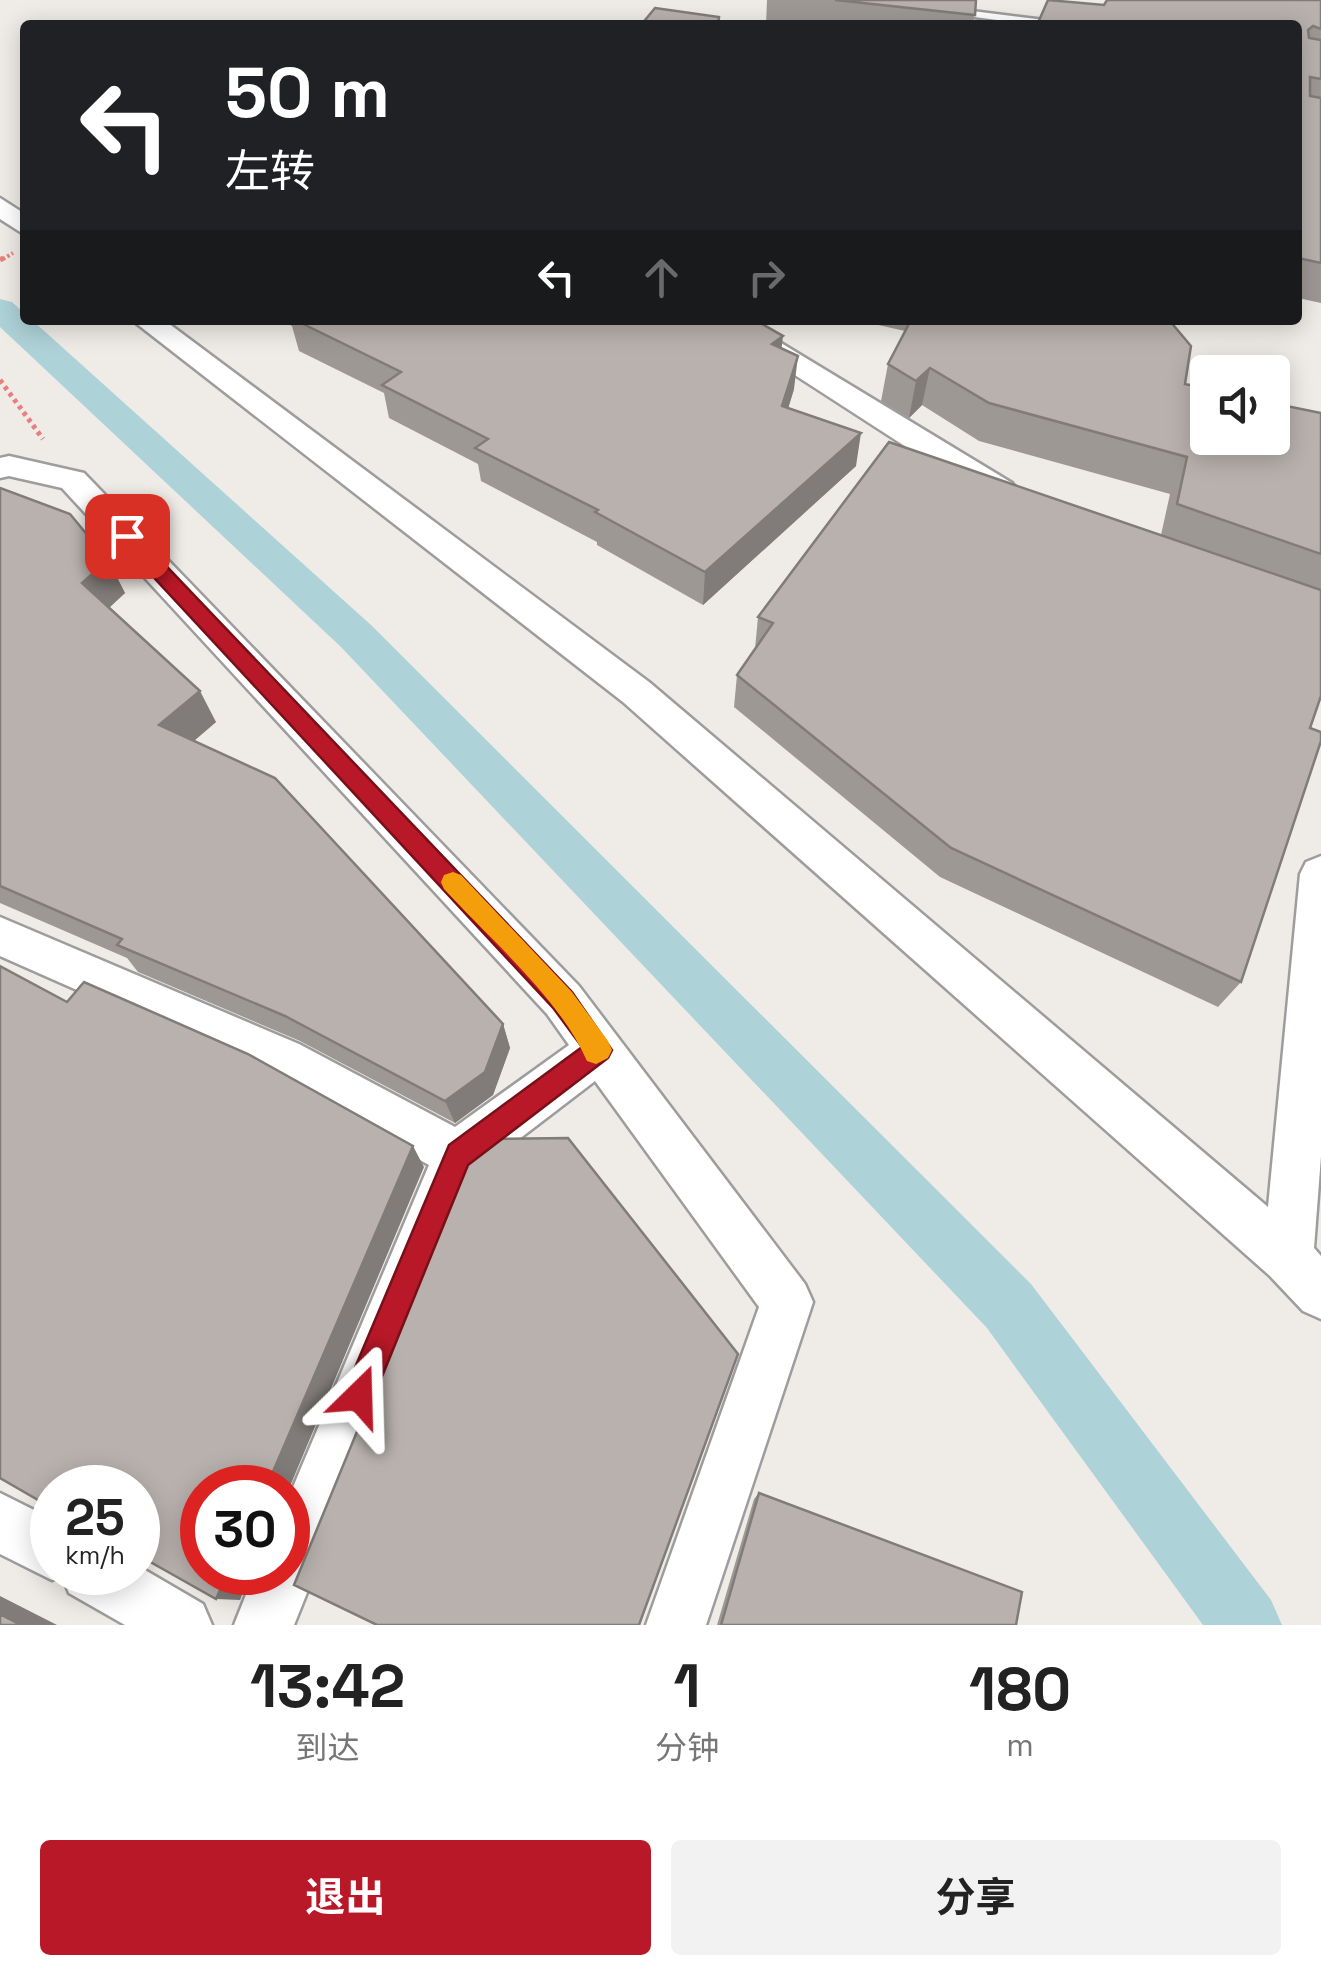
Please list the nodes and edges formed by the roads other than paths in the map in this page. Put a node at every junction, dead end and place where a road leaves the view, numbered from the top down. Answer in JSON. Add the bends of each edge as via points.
{"nodes":[{"id":1,"x":932,"y":9,"type":"edge"},
{"id":2,"x":1020,"y":20,"type":"edge"},
{"id":3,"x":0,"y":206,"type":"edge"},
{"id":4,"x":20,"y":223,"type":"edge"},
{"id":5,"x":153,"y":325,"type":"edge"},
{"id":6,"x":732,"y":325,"type":"edge"},
{"id":7,"x":0,"y":468,"type":"edge"},
{"id":8,"x":1026,"y":502,"type":"edge"},
{"id":9,"x":1321,"y":874,"type":"edge"},
{"id":10,"x":0,"y":936,"type":"edge"},
{"id":11,"x":599,"y":1050,"type":"junction"},
{"id":12,"x":458,"y":1155,"type":"junction"},
{"id":13,"x":1288,"y":1258,"type":"junction"},
{"id":14,"x":1321,"y":1293,"type":"edge"},
{"id":15,"x":310,"y":1512,"type":"edge"},
{"id":16,"x":0,"y":1522,"type":"edge"},
{"id":17,"x":30,"y":1539,"type":"edge"},
{"id":18,"x":130,"y":1595,"type":"edge"},
{"id":19,"x":276,"y":1595,"type":"edge"},
{"id":20,"x":182,"y":1625,"type":"edge"},
{"id":21,"x":264,"y":1625,"type":"edge"},
{"id":22,"x":676,"y":1625,"type":"edge"}],
"edges":[{"from":1,"to":2,"type":"lane"},
{"from":3,"to":4,"type":"street"},
{"from":5,"to":13,"type":"street","via":[[636,692]]},
{"from":6,"to":8,"type":"street","via":[[972,476]]},
{"from":7,"to":11,"type":"street","via":[[73,480],[563,1000]]},
{"from":9,"to":13,"type":"street"},
{"from":10,"to":12,"type":"street","via":[[283,1059]]},
{"from":11,"to":12,"type":"street"},
{"from":11,"to":22,"type":"street","via":[[787,1302]]},
{"from":12,"to":15,"type":"street"},
{"from":13,"to":14,"type":"street"},
{"from":16,"to":17,"type":"street"},
{"from":18,"to":20,"type":"street"},
{"from":19,"to":21,"type":"street"}]}
